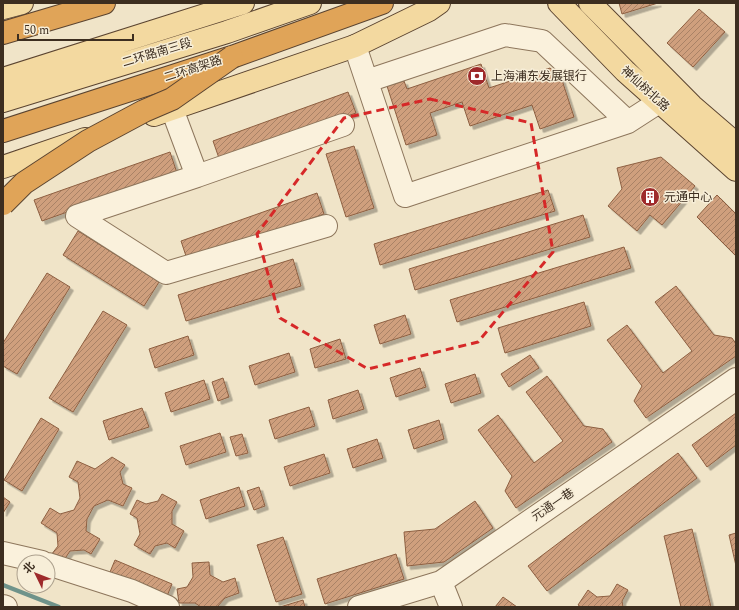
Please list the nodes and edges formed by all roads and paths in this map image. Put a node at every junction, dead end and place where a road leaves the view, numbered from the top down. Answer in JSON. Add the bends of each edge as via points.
{"nodes":[{"id":1,"x":22,"y":3,"type":"edge"},
{"id":2,"x":66,"y":3,"type":"edge"},
{"id":3,"x":104,"y":3,"type":"edge"},
{"id":4,"x":242,"y":3,"type":"edge"},
{"id":5,"x":310,"y":3,"type":"edge"},
{"id":6,"x":382,"y":3,"type":"edge"},
{"id":7,"x":439,"y":3,"type":"edge"},
{"id":8,"x":559,"y":3,"type":"edge"},
{"id":9,"x":590,"y":3,"type":"edge"},
{"id":10,"x":3,"y":8,"type":"edge"},
{"id":11,"x":3,"y":22,"type":"edge"},
{"id":12,"x":3,"y":34,"type":"edge"},
{"id":13,"x":355,"y":46,"type":"junction"},
{"id":14,"x":232,"y":57,"type":"junction"},
{"id":15,"x":3,"y":67,"type":"edge"},
{"id":16,"x":40,"y":67,"type":"junction"},
{"id":17,"x":3,"y":79,"type":"edge"},
{"id":18,"x":367,"y":81,"type":"junction"},
{"id":19,"x":3,"y":101,"type":"edge"},
{"id":20,"x":659,"y":102,"type":"junction"},
{"id":21,"x":172,"y":109,"type":"junction"},
{"id":22,"x":628,"y":122,"type":"junction"},
{"id":23,"x":343,"y":125,"type":"dead end"},
{"id":24,"x":3,"y":131,"type":"edge"},
{"id":25,"x":736,"y":144,"type":"edge"},
{"id":26,"x":3,"y":167,"type":"edge"},
{"id":27,"x":736,"y":170,"type":"edge"},
{"id":28,"x":196,"y":176,"type":"junction"},
{"id":29,"x":3,"y":204,"type":"edge"},
{"id":30,"x":326,"y":226,"type":"dead end"},
{"id":31,"x":736,"y":379,"type":"edge"},
{"id":32,"x":3,"y":553,"type":"edge"},
{"id":33,"x":16,"y":556,"type":"edge"},
{"id":34,"x":56,"y":567,"type":"edge"},
{"id":35,"x":440,"y":582,"type":"junction"},
{"id":36,"x":3,"y":606,"type":"edge"},
{"id":37,"x":6,"y":607,"type":"edge"},
{"id":38,"x":168,"y":607,"type":"edge"},
{"id":39,"x":359,"y":607,"type":"edge"},
{"id":40,"x":451,"y":607,"type":"edge"}],
"edges":[{"from":1,"to":10,"type":"main road"},
{"from":2,"to":11,"type":"highway"},
{"from":3,"to":12,"type":"highway"},
{"from":4,"to":16,"type":"main road","name":"二环路南三段"},
{"from":5,"to":19,"type":"main road","name":"二环路南三段","via":[[227,32]]},
{"from":6,"to":14,"type":"highway","name":"二环高架路"},
{"from":7,"to":13,"type":"main road"},
{"from":8,"to":20,"type":"main road","name":"神仙树北路"},
{"from":9,"to":25,"type":"main road","via":[[692,106]]},
{"from":13,"to":18,"type":"street"},
{"from":13,"to":21,"type":"main road"},
{"from":14,"to":24,"type":"highway","name":"二环高架路","bridge":true},
{"from":14,"to":29,"type":"highway","bridge":true,"via":[[172,99],[88,141],[24,183]]},
{"from":15,"to":16,"type":"main road"},
{"from":16,"to":17,"type":"main road","name":"二环路南三段"},
{"from":18,"to":22,"type":"street","via":[[505,35],[542,41]]},
{"from":18,"to":22,"type":"street","via":[[405,196]]},
{"from":20,"to":22,"type":"street"},
{"from":20,"to":27,"type":"main road","name":"神仙树北路"},
{"from":21,"to":26,"type":"main road"},
{"from":21,"to":28,"type":"street"},
{"from":23,"to":28,"type":"street"},
{"from":28,"to":30,"type":"street","via":[[77,216],[166,273]]},
{"from":31,"to":35,"type":"street","name":"元通一巷"},
{"from":32,"to":33,"type":"street"},
{"from":34,"to":38,"type":"street"},
{"from":35,"to":39,"type":"street","name":"元通一巷"},
{"from":35,"to":40,"type":"street"},
{"from":36,"to":37,"type":"street"}]}
